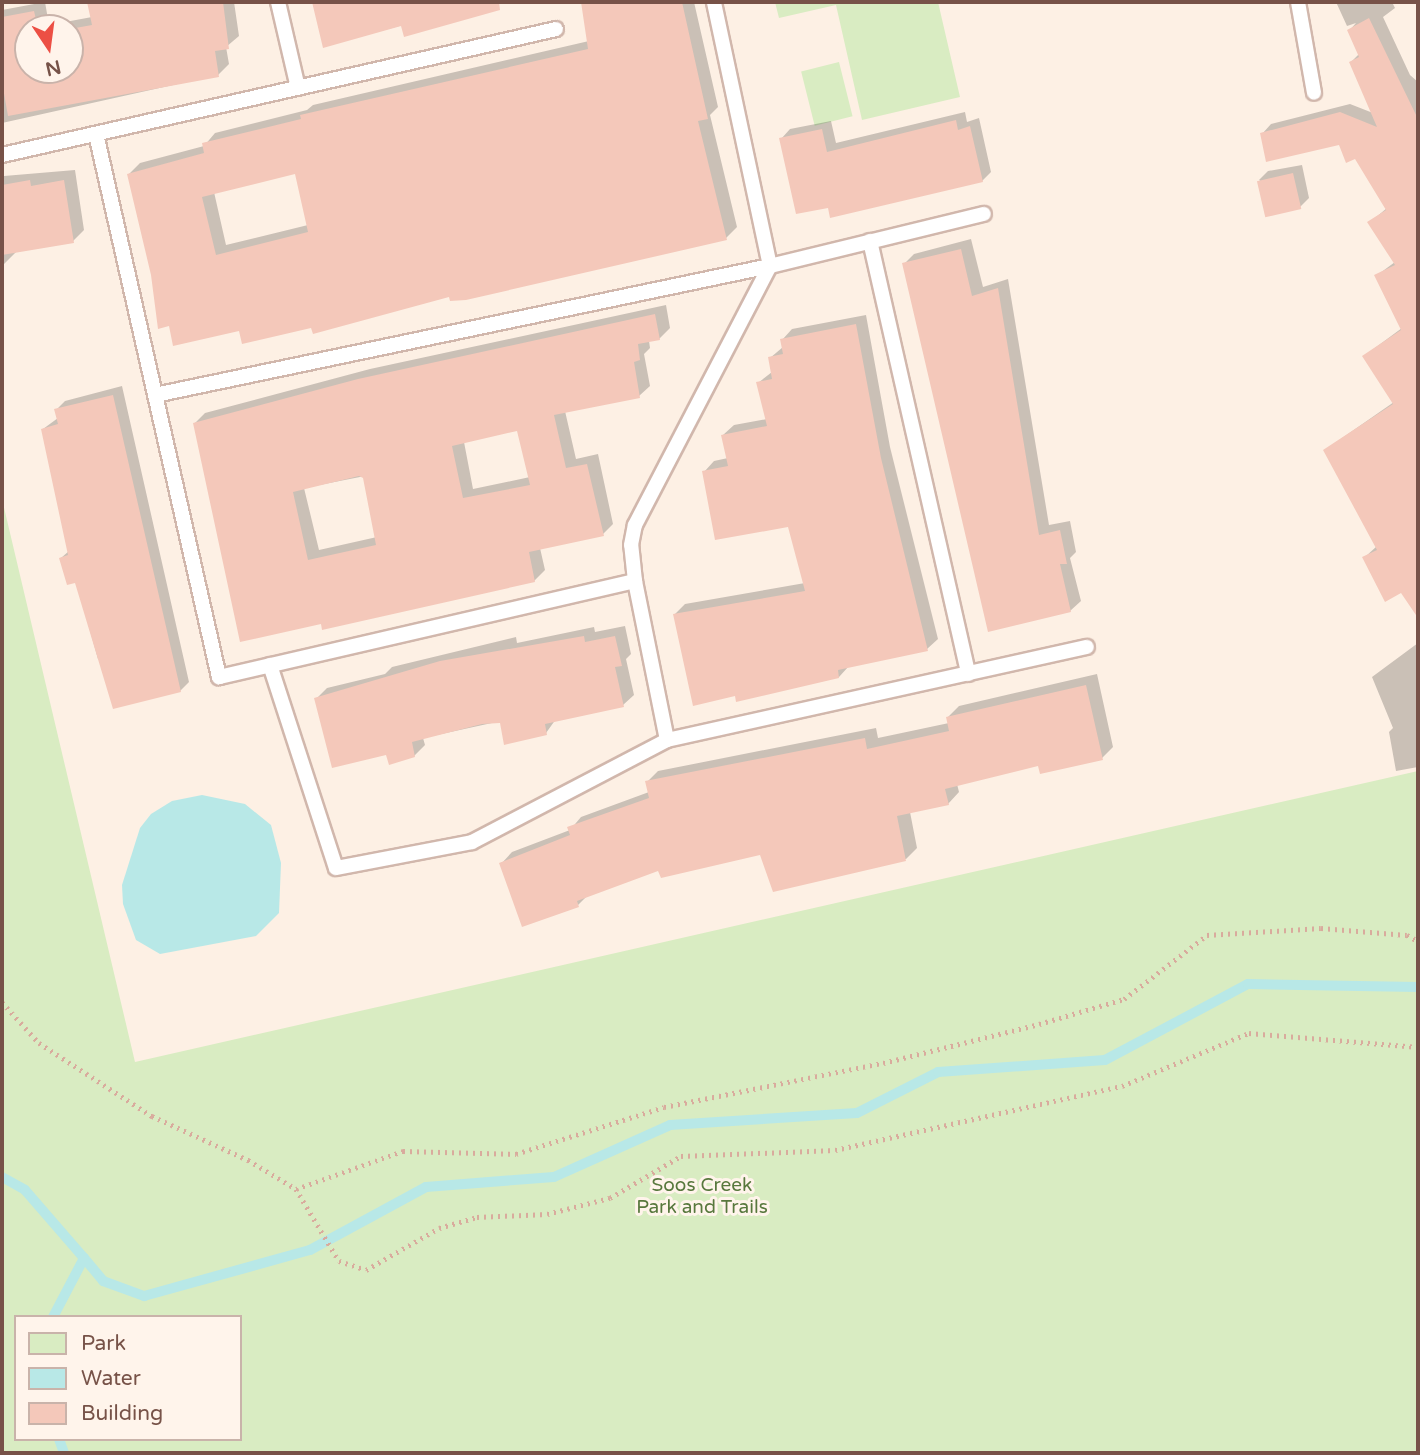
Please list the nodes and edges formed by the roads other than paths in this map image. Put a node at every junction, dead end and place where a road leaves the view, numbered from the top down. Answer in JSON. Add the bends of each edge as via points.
{"nodes":[{"id":1,"x":278,"y":2,"type":"edge"},
{"id":2,"x":714,"y":2,"type":"edge"},
{"id":3,"x":1298,"y":2,"type":"edge"},
{"id":4,"x":556,"y":29,"type":"dead end"},
{"id":5,"x":298,"y":88,"type":"junction"},
{"id":6,"x":1314,"y":93,"type":"dead end"},
{"id":7,"x":96,"y":134,"type":"junction"},
{"id":8,"x":2,"y":155,"type":"edge"},
{"id":9,"x":984,"y":214,"type":"dead end"},
{"id":10,"x":870,"y":242,"type":"junction"},
{"id":11,"x":770,"y":266,"type":"junction"},
{"id":12,"x":155,"y":395,"type":"junction"},
{"id":13,"x":635,"y":581,"type":"junction"},
{"id":14,"x":1087,"y":648,"type":"dead end"},
{"id":15,"x":270,"y":665,"type":"junction"},
{"id":16,"x":968,"y":674,"type":"junction"},
{"id":17,"x":667,"y":740,"type":"junction"}],
"edges":[{"from":1,"to":5,"type":"lane"},
{"from":2,"to":11,"type":"lane"},
{"from":3,"to":6,"type":"lane"},
{"from":4,"to":5,"type":"lane"},
{"from":5,"to":7,"type":"lane"},
{"from":7,"to":8,"type":"lane"},
{"from":7,"to":12,"type":"lane"},
{"from":9,"to":10,"type":"lane"},
{"from":10,"to":11,"type":"lane"},
{"from":10,"to":16,"type":"lane"},
{"from":11,"to":12,"type":"lane"},
{"from":11,"to":13,"type":"lane","via":[[635,525],[631,545]]},
{"from":12,"to":15,"type":"lane","via":[[219,677]]},
{"from":13,"to":15,"type":"lane"},
{"from":13,"to":17,"type":"lane"},
{"from":14,"to":16,"type":"lane"},
{"from":15,"to":17,"type":"lane","via":[[336,868],[472,842]]},
{"from":16,"to":17,"type":"lane"}]}
